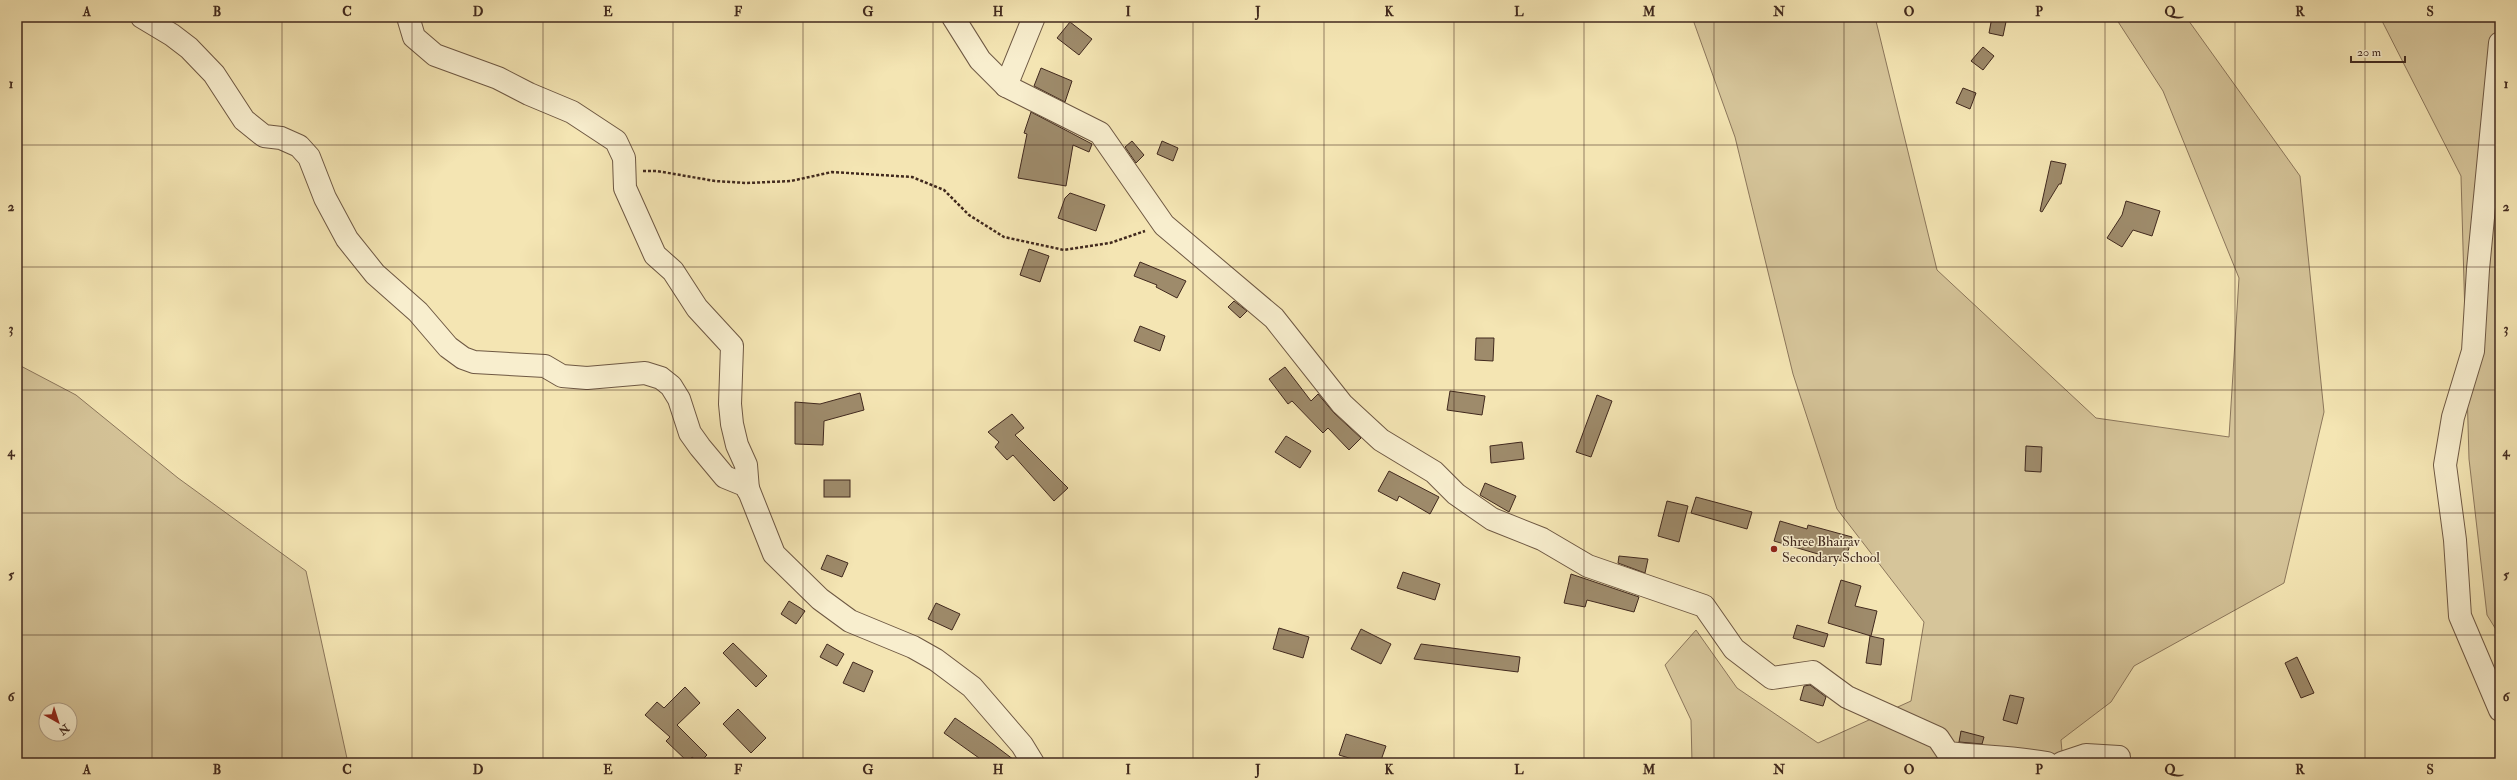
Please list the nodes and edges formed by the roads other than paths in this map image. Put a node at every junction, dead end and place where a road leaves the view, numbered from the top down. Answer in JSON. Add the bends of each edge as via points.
{"nodes":[{"id":1,"x":142,"y":17,"type":"edge"},
{"id":2,"x":408,"y":17,"type":"edge"},
{"id":3,"x":953,"y":17,"type":"edge"},
{"id":4,"x":1034,"y":17,"type":"edge"},
{"id":5,"x":2500,"y":43,"type":"edge"},
{"id":6,"x":1006,"y":86,"type":"junction"},
{"id":7,"x":748,"y":490,"type":"junction"},
{"id":8,"x":2500,"y":710,"type":"edge"},
{"id":9,"x":2119,"y":757,"type":"dead end"},
{"id":10,"x":1033,"y":763,"type":"edge"},
{"id":11,"x":2047,"y":763,"type":"edge"},
{"id":12,"x":2062,"y":763,"type":"edge"}],
"edges":[{"from":1,"to":7,"type":"street","via":[[189,48],[214,74],[244,120],[264,136],[281,138],[300,146],[309,157],[325,198],[347,239],[375,274],[418,312],[448,347],[463,358],[474,362],[545,366],[562,376],[587,378],[645,373],[661,378],[671,386],[679,399],[690,433],[700,447],[725,477],[747,486]]},
{"from":2,"to":7,"type":"street","via":[[414,37],[435,55],[498,78],[572,112],[616,141],[624,158],[625,188],[655,255],[673,271],[697,308],[732,346],[732,424],[737,445],[746,465]]},
{"from":3,"to":6,"type":"street","via":[[980,60]]},
{"from":4,"to":6,"type":"street"},
{"from":5,"to":8,"type":"street","via":[[2478,269],[2473,351],[2452,417],[2445,466],[2455,540],[2460,616]]},
{"from":6,"to":11,"type":"street","via":[[1100,133],[1164,224],[1274,318],[1342,404],[1381,440],[1434,472],[1456,494],[1492,519],[1542,539],[1588,566],[1704,606],[1734,649],[1772,678],[1813,672],[1847,697],[1938,738],[1948,753],[1992,758],[2017,757]]},
{"from":7,"to":10,"type":"street","via":[[774,554],[820,599],[850,621],[919,650],[972,687],[1022,745]]},
{"from":9,"to":12,"type":"street","via":[[2086,755]]}]}
